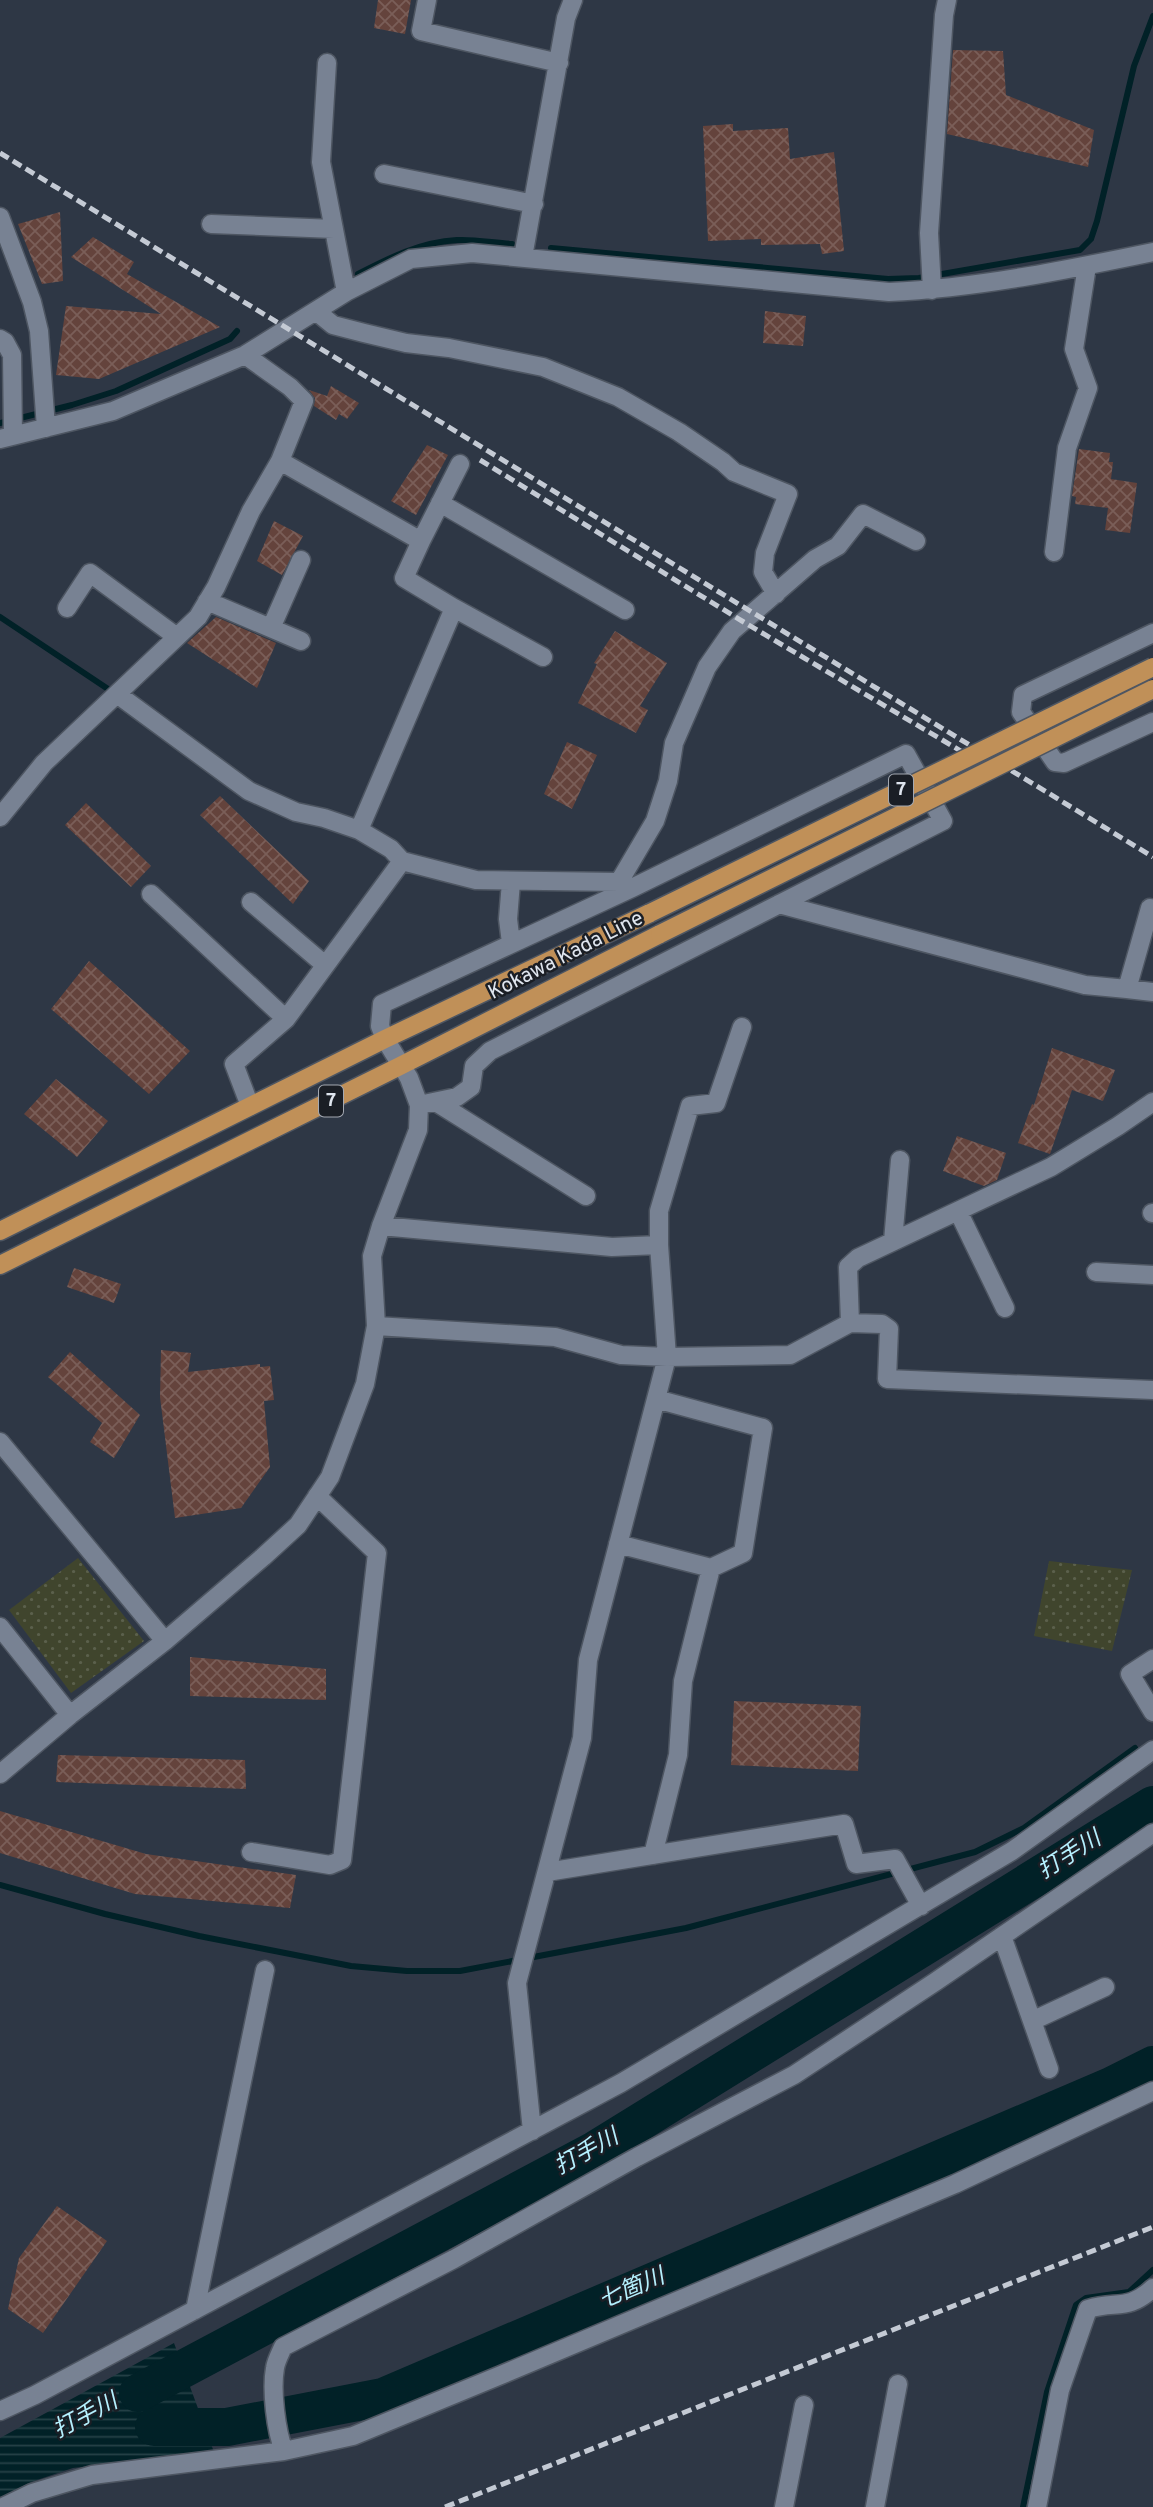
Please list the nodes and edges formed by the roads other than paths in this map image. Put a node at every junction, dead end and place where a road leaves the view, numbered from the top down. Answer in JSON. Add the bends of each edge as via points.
{"nodes":[{"id":1,"x":427,"y":0,"type":"edge"},
{"id":2,"x":573,"y":0,"type":"edge"},
{"id":3,"x":947,"y":0,"type":"edge"},
{"id":4,"x":327,"y":63,"type":"dead end"},
{"id":5,"x":559,"y":63,"type":"junction"},
{"id":6,"x":384,"y":174,"type":"dead end"},
{"id":7,"x":534,"y":204,"type":"junction"},
{"id":8,"x":0,"y":218,"type":"edge"},
{"id":9,"x":211,"y":225,"type":"dead end"},
{"id":10,"x":334,"y":229,"type":"junction"},
{"id":11,"x":1153,"y":251,"type":"edge"},
{"id":12,"x":523,"y":257,"type":"junction"},
{"id":13,"x":1087,"y":266,"type":"junction"},
{"id":14,"x":931,"y":281,"type":"junction"},
{"id":15,"x":346,"y":292,"type":"junction"},
{"id":16,"x":317,"y":312,"type":"junction"},
{"id":17,"x":0,"y":339,"type":"edge"},
{"id":18,"x":245,"y":355,"type":"junction"},
{"id":19,"x":46,"y":422,"type":"junction"},
{"id":20,"x":9,"y":433,"type":"edge"},
{"id":21,"x":279,"y":461,"type":"junction"},
{"id":22,"x":460,"y":464,"type":"dead end"},
{"id":23,"x":440,"y":503,"type":"junction"},
{"id":24,"x":421,"y":541,"type":"junction"},
{"id":25,"x":916,"y":541,"type":"dead end"},
{"id":26,"x":1055,"y":552,"type":"dead end"},
{"id":27,"x":301,"y":560,"type":"dead end"},
{"id":28,"x":776,"y":594,"type":"junction"},
{"id":29,"x":208,"y":601,"type":"junction"},
{"id":30,"x":68,"y":608,"type":"dead end"},
{"id":31,"x":454,"y":608,"type":"junction"},
{"id":32,"x":625,"y":610,"type":"dead end"},
{"id":33,"x":271,"y":628,"type":"junction"},
{"id":34,"x":1153,"y":633,"type":"edge"},
{"id":35,"x":177,"y":636,"type":"junction"},
{"id":36,"x":301,"y":641,"type":"dead end"},
{"id":37,"x":543,"y":657,"type":"dead end"},
{"id":38,"x":1153,"y":667,"type":"edge"},
{"id":39,"x":1153,"y":690,"type":"edge"},
{"id":40,"x":117,"y":694,"type":"junction"},
{"id":41,"x":1153,"y":722,"type":"edge"},
{"id":42,"x":0,"y":817,"type":"edge"},
{"id":43,"x":359,"y":830,"type":"junction"},
{"id":44,"x":401,"y":861,"type":"junction"},
{"id":45,"x":511,"y":882,"type":"junction"},
{"id":46,"x":626,"y":885,"type":"junction"},
{"id":47,"x":151,"y":894,"type":"dead end"},
{"id":48,"x":251,"y":902,"type":"dead end"},
{"id":49,"x":779,"y":904,"type":"junction"},
{"id":50,"x":1150,"y":908,"type":"dead end"},
{"id":51,"x":511,"y":943,"type":"junction"},
{"id":52,"x":325,"y":965,"type":"junction"},
{"id":53,"x":1127,"y":989,"type":"junction"},
{"id":54,"x":1153,"y":992,"type":"edge"},
{"id":55,"x":286,"y":1019,"type":"junction"},
{"id":56,"x":741,"y":1027,"type":"dead end"},
{"id":57,"x":385,"y":1040,"type":"junction"},
{"id":58,"x":400,"y":1066,"type":"junction"},
{"id":59,"x":1153,"y":1102,"type":"edge"},
{"id":60,"x":427,"y":1103,"type":"junction"},
{"id":61,"x":250,"y":1107,"type":"junction"},
{"id":62,"x":900,"y":1160,"type":"dead end"},
{"id":63,"x":586,"y":1196,"type":"dead end"},
{"id":64,"x":958,"y":1211,"type":"junction"},
{"id":65,"x":381,"y":1226,"type":"junction"},
{"id":66,"x":0,"y":1231,"type":"edge"},
{"id":67,"x":893,"y":1241,"type":"junction"},
{"id":68,"x":659,"y":1245,"type":"junction"},
{"id":69,"x":0,"y":1265,"type":"edge"},
{"id":70,"x":1096,"y":1272,"type":"dead end"},
{"id":71,"x":1153,"y":1275,"type":"edge"},
{"id":72,"x":1005,"y":1308,"type":"dead end"},
{"id":73,"x":850,"y":1323,"type":"junction"},
{"id":74,"x":376,"y":1326,"type":"junction"},
{"id":75,"x":667,"y":1357,"type":"junction"},
{"id":76,"x":1153,"y":1390,"type":"edge"},
{"id":77,"x":656,"y":1399,"type":"junction"},
{"id":78,"x":0,"y":1442,"type":"edge"},
{"id":79,"x":317,"y":1496,"type":"junction"},
{"id":80,"x":618,"y":1544,"type":"junction"},
{"id":81,"x":711,"y":1568,"type":"junction"},
{"id":82,"x":0,"y":1627,"type":"edge"},
{"id":83,"x":165,"y":1641,"type":"junction"},
{"id":84,"x":1153,"y":1659,"type":"edge"},
{"id":85,"x":1153,"y":1712,"type":"edge"},
{"id":86,"x":70,"y":1715,"type":"junction"},
{"id":87,"x":1153,"y":1749,"type":"edge"},
{"id":88,"x":0,"y":1774,"type":"edge"},
{"id":89,"x":1153,"y":1833,"type":"edge"},
{"id":90,"x":251,"y":1852,"type":"dead end"},
{"id":91,"x":653,"y":1855,"type":"junction"},
{"id":92,"x":547,"y":1872,"type":"junction"},
{"id":93,"x":921,"y":1906,"type":"junction"},
{"id":94,"x":1002,"y":1936,"type":"junction"},
{"id":95,"x":265,"y":1970,"type":"dead end"},
{"id":96,"x":1105,"y":1987,"type":"dead end"},
{"id":97,"x":1032,"y":2021,"type":"junction"},
{"id":98,"x":1049,"y":2069,"type":"dead end"},
{"id":99,"x":1153,"y":2091,"type":"edge"},
{"id":100,"x":532,"y":2131,"type":"junction"},
{"id":101,"x":1153,"y":2288,"type":"edge"},
{"id":102,"x":195,"y":2310,"type":"junction"},
{"id":103,"x":898,"y":2384,"type":"dead end"},
{"id":104,"x":804,"y":2405,"type":"dead end"},
{"id":105,"x":0,"y":2411,"type":"edge"},
{"id":106,"x":281,"y":2444,"type":"junction"},
{"id":107,"x":3,"y":2507,"type":"edge"},
{"id":108,"x":784,"y":2507,"type":"edge"},
{"id":109,"x":875,"y":2507,"type":"edge"},
{"id":110,"x":1037,"y":2507,"type":"edge"}],
"edges":[{"from":1,"to":5,"type":"street","via":[[421,31]]},
{"from":2,"to":5,"type":"street"},
{"from":3,"to":14,"type":"street","via":[[929,233]]},
{"from":4,"to":10,"type":"street","via":[[321,162]]},
{"from":5,"to":7,"type":"street"},
{"from":6,"to":7,"type":"street"},
{"from":7,"to":12,"type":"street"},
{"from":8,"to":19,"type":"street","via":[[32,302]]},
{"from":9,"to":10,"type":"street"},
{"from":10,"to":15,"type":"street"},
{"from":11,"to":13,"type":"street"},
{"from":12,"to":14,"type":"street","via":[[889,292]]},
{"from":12,"to":15,"type":"street","via":[[472,253],[411,260]]},
{"from":13,"to":14,"type":"street"},
{"from":13,"to":26,"type":"street","via":[[1074,349],[1088,388],[1067,448]]},
{"from":15,"to":16,"type":"street"},
{"from":16,"to":18,"type":"street"},
{"from":16,"to":28,"type":"street","via":[[333,325],[364,333],[543,366],[618,397],[679,432],[734,472],[788,494],[765,553],[763,572]]},
{"from":17,"to":20,"type":"street","via":[[12,355]]},
{"from":18,"to":19,"type":"street","via":[[113,411]]},
{"from":18,"to":21,"type":"street","via":[[304,401]]},
{"from":19,"to":20,"type":"street"},
{"from":21,"to":24,"type":"street"},
{"from":21,"to":29,"type":"street"},
{"from":22,"to":23,"type":"street"},
{"from":23,"to":24,"type":"street"},
{"from":23,"to":32,"type":"street"},
{"from":24,"to":31,"type":"street","via":[[404,578]]},
{"from":25,"to":28,"type":"street","via":[[863,514],[838,546],[815,559]]},
{"from":27,"to":33,"type":"street"},
{"from":28,"to":46,"type":"street","via":[[732,631],[707,667],[674,743],[656,821]]},
{"from":29,"to":33,"type":"street"},
{"from":29,"to":35,"type":"street"},
{"from":30,"to":35,"type":"street","via":[[90,573]]},
{"from":31,"to":37,"type":"street"},
{"from":31,"to":43,"type":"street"},
{"from":33,"to":36,"type":"street"},
{"from":34,"to":41,"type":"street","via":[[1023,695],[1021,712],[1055,762],[1064,763]]},
{"from":35,"to":40,"type":"street"},
{"from":38,"to":57,"type":"main road","name":"Kokawa Kada Line","number":"7","bridge":true},
{"from":39,"to":58,"type":"main road","name":"Kokawa Kada Line","number":"7","bridge":true},
{"from":40,"to":42,"type":"street","via":[[44,763]]},
{"from":40,"to":43,"type":"street","via":[[249,791],[296,812]]},
{"from":43,"to":44,"type":"street","via":[[391,849]]},
{"from":44,"to":45,"type":"street","via":[[476,880]]},
{"from":44,"to":52,"type":"street"},
{"from":45,"to":46,"type":"street"},
{"from":45,"to":51,"type":"street"},
{"from":46,"to":49,"type":"street","via":[[906,754],[943,821]]},
{"from":46,"to":51,"type":"street"},
{"from":47,"to":55,"type":"street"},
{"from":48,"to":52,"type":"street"},
{"from":49,"to":53,"type":"street","via":[[1085,985]]},
{"from":49,"to":60,"type":"street","via":[[490,1051],[474,1066],[471,1087],[457,1097]]},
{"from":50,"to":53,"type":"street"},
{"from":51,"to":57,"type":"street","via":[[383,1004],[380,1026]]},
{"from":52,"to":55,"type":"street"},
{"from":53,"to":54,"type":"street"},
{"from":55,"to":61,"type":"street","via":[[234,1064]]},
{"from":56,"to":68,"type":"street","via":[[716,1103],[690,1106],[659,1211]]},
{"from":57,"to":58,"type":"street"},
{"from":57,"to":61,"type":"main road","name":"Kokawa Kada Line","number":"7"},
{"from":58,"to":60,"type":"street"},
{"from":58,"to":69,"type":"main road","name":"Kokawa Kada Line","number":"7"},
{"from":59,"to":64,"type":"street","via":[[1051,1167]]},
{"from":60,"to":63,"type":"street"},
{"from":60,"to":65,"type":"street"},
{"from":61,"to":66,"type":"main road","name":"Kokawa Kada Line","number":"7"},
{"from":62,"to":67,"type":"street"},
{"from":64,"to":67,"type":"street"},
{"from":64,"to":72,"type":"street"},
{"from":65,"to":68,"type":"street","via":[[612,1247]]},
{"from":65,"to":74,"type":"street","via":[[372,1256]]},
{"from":67,"to":73,"type":"street","via":[[848,1268]]},
{"from":68,"to":75,"type":"street"},
{"from":70,"to":71,"type":"street"},
{"from":73,"to":75,"type":"street","via":[[790,1355]]},
{"from":73,"to":76,"type":"street","via":[[882,1324],[889,1329],[887,1379]]},
{"from":74,"to":75,"type":"street","via":[[555,1337],[621,1355]]},
{"from":74,"to":79,"type":"street","via":[[365,1384],[330,1477]]},
{"from":75,"to":77,"type":"street"},
{"from":77,"to":80,"type":"street"},
{"from":77,"to":81,"type":"street","via":[[763,1428],[743,1553]]},
{"from":78,"to":83,"type":"street"},
{"from":79,"to":83,"type":"street","via":[[298,1525]]},
{"from":79,"to":90,"type":"street","via":[[377,1553],[342,1860],[330,1865]]},
{"from":80,"to":81,"type":"street"},
{"from":80,"to":92,"type":"street","via":[[587,1660],[582,1738]]},
{"from":81,"to":91,"type":"street","via":[[683,1681],[678,1755]]},
{"from":82,"to":86,"type":"street"},
{"from":83,"to":86,"type":"street"},
{"from":84,"to":85,"type":"street","via":[[1130,1674]]},
{"from":86,"to":88,"type":"street"},
{"from":87,"to":93,"type":"street","via":[[1012,1852]]},
{"from":89,"to":94,"type":"street"},
{"from":91,"to":92,"type":"street"},
{"from":91,"to":93,"type":"street","via":[[844,1824],[856,1864],[895,1859]]},
{"from":92,"to":100,"type":"street","via":[[517,1983]]},
{"from":93,"to":100,"type":"street"},
{"from":94,"to":97,"type":"street"},
{"from":94,"to":106,"type":"street","via":[[794,2075],[283,2347],[275,2368]]},
{"from":95,"to":102,"type":"street"},
{"from":96,"to":97,"type":"street"},
{"from":97,"to":98,"type":"street"},
{"from":99,"to":106,"type":"street","via":[[955,2184],[353,2436]]},
{"from":100,"to":102,"type":"street"},
{"from":101,"to":110,"type":"street","via":[[1129,2305],[1088,2309],[1060,2390]]},
{"from":102,"to":105,"type":"street"},
{"from":103,"to":109,"type":"street"},
{"from":104,"to":108,"type":"street"},
{"from":106,"to":107,"type":"street","via":[[92,2475]]}]}
